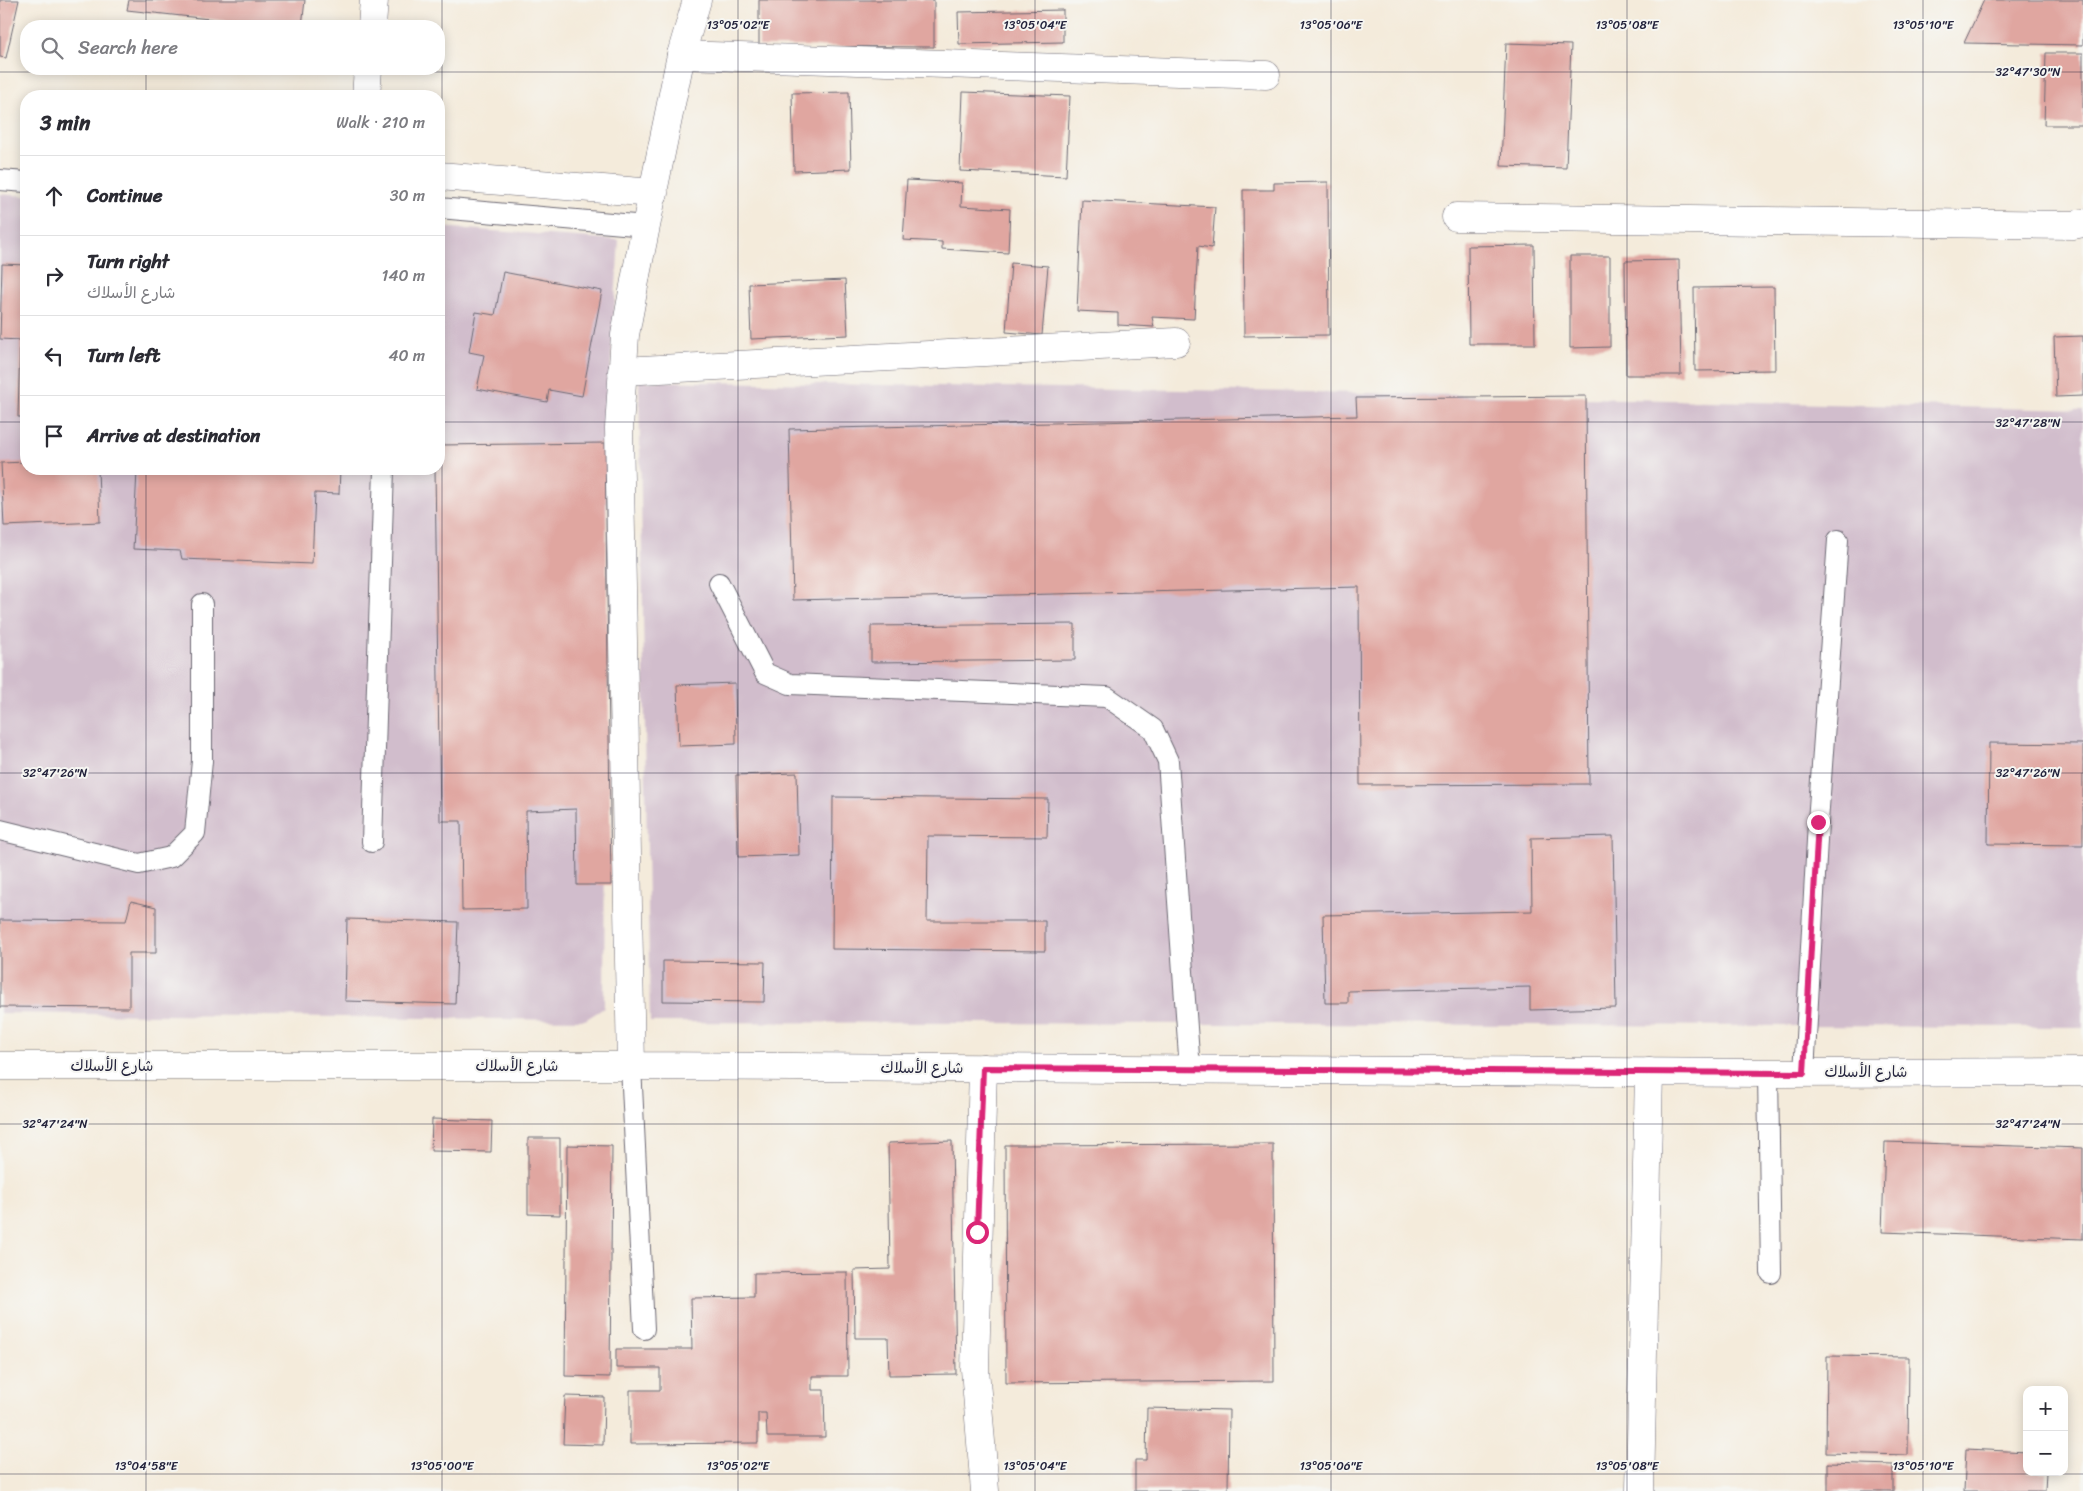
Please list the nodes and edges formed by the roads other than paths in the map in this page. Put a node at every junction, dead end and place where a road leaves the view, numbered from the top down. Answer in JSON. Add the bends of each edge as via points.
{"nodes":[{"id":1,"x":374,"y":0,"type":"edge"},
{"id":2,"x":697,"y":0,"type":"edge"},
{"id":3,"x":372,"y":20,"type":"edge"},
{"id":4,"x":681,"y":54,"type":"junction"},
{"id":5,"x":368,"y":75,"type":"edge"},
{"id":6,"x":1266,"y":75,"type":"dead end"},
{"id":7,"x":366,"y":90,"type":"edge"},
{"id":8,"x":445,"y":176,"type":"edge"},
{"id":9,"x":0,"y":180,"type":"edge"},
{"id":10,"x":20,"y":182,"type":"edge"},
{"id":11,"x":654,"y":193,"type":"junction"},
{"id":12,"x":445,"y":209,"type":"edge"},
{"id":13,"x":1456,"y":217,"type":"dead end"},
{"id":14,"x":2083,"y":223,"type":"edge"},
{"id":15,"x":646,"y":226,"type":"junction"},
{"id":16,"x":1176,"y":342,"type":"dead end"},
{"id":17,"x":622,"y":371,"type":"junction"},
{"id":18,"x":384,"y":475,"type":"edge"},
{"id":19,"x":1838,"y":540,"type":"dead end"},
{"id":20,"x":719,"y":584,"type":"dead end"},
{"id":21,"x":202,"y":604,"type":"dead end"},
{"id":22,"x":0,"y":830,"type":"edge"},
{"id":23,"x":372,"y":842,"type":"dead end"},
{"id":24,"x":0,"y":1066,"type":"edge"},
{"id":25,"x":631,"y":1066,"type":"junction"},
{"id":26,"x":983,"y":1068,"type":"junction"},
{"id":27,"x":1190,"y":1070,"type":"junction"},
{"id":28,"x":1649,"y":1072,"type":"junction"},
{"id":29,"x":2083,"y":1072,"type":"edge"},
{"id":30,"x":1768,"y":1073,"type":"junction"},
{"id":31,"x":1804,"y":1073,"type":"junction"},
{"id":32,"x":1771,"y":1273,"type":"dead end"},
{"id":33,"x":644,"y":1329,"type":"dead end"},
{"id":34,"x":985,"y":1491,"type":"edge"},
{"id":35,"x":1640,"y":1491,"type":"edge"}],
"edges":[{"from":1,"to":3,"type":"street"},
{"from":2,"to":4,"type":"street"},
{"from":4,"to":6,"type":"street"},
{"from":4,"to":11,"type":"street"},
{"from":5,"to":7,"type":"street"},
{"from":8,"to":11,"type":"street"},
{"from":9,"to":10,"type":"lane"},
{"from":11,"to":15,"type":"street"},
{"from":12,"to":15,"type":"lane"},
{"from":13,"to":14,"type":"street"},
{"from":15,"to":17,"type":"street","via":[[625,335]]},
{"from":16,"to":17,"type":"street"},
{"from":17,"to":25,"type":"street","via":[[619,428]]},
{"from":18,"to":23,"type":"lane"},
{"from":19,"to":31,"type":"lane"},
{"from":20,"to":27,"type":"lane","via":[[765,673],[790,684],[1107,697],[1153,729],[1168,762]]},
{"from":21,"to":22,"type":"lane","via":[[202,762],[195,833],[171,857],[139,864]]},
{"from":24,"to":25,"type":"street","name":"شارع الأسلاك"},
{"from":25,"to":26,"type":"street","name":"شارع الأسلاك"},
{"from":25,"to":33,"type":"lane"},
{"from":26,"to":27,"type":"street","name":"شارع الأسلاك"},
{"from":26,"to":34,"type":"street","via":[[975,1369]]},
{"from":27,"to":28,"type":"street","name":"شارع الأسلاك"},
{"from":28,"to":30,"type":"street","name":"شارع الأسلاك"},
{"from":28,"to":35,"type":"street"},
{"from":29,"to":31,"type":"street","name":"شارع الأسلاك"},
{"from":30,"to":31,"type":"street","name":"شارع الأسلاك"},
{"from":30,"to":32,"type":"lane"}]}
